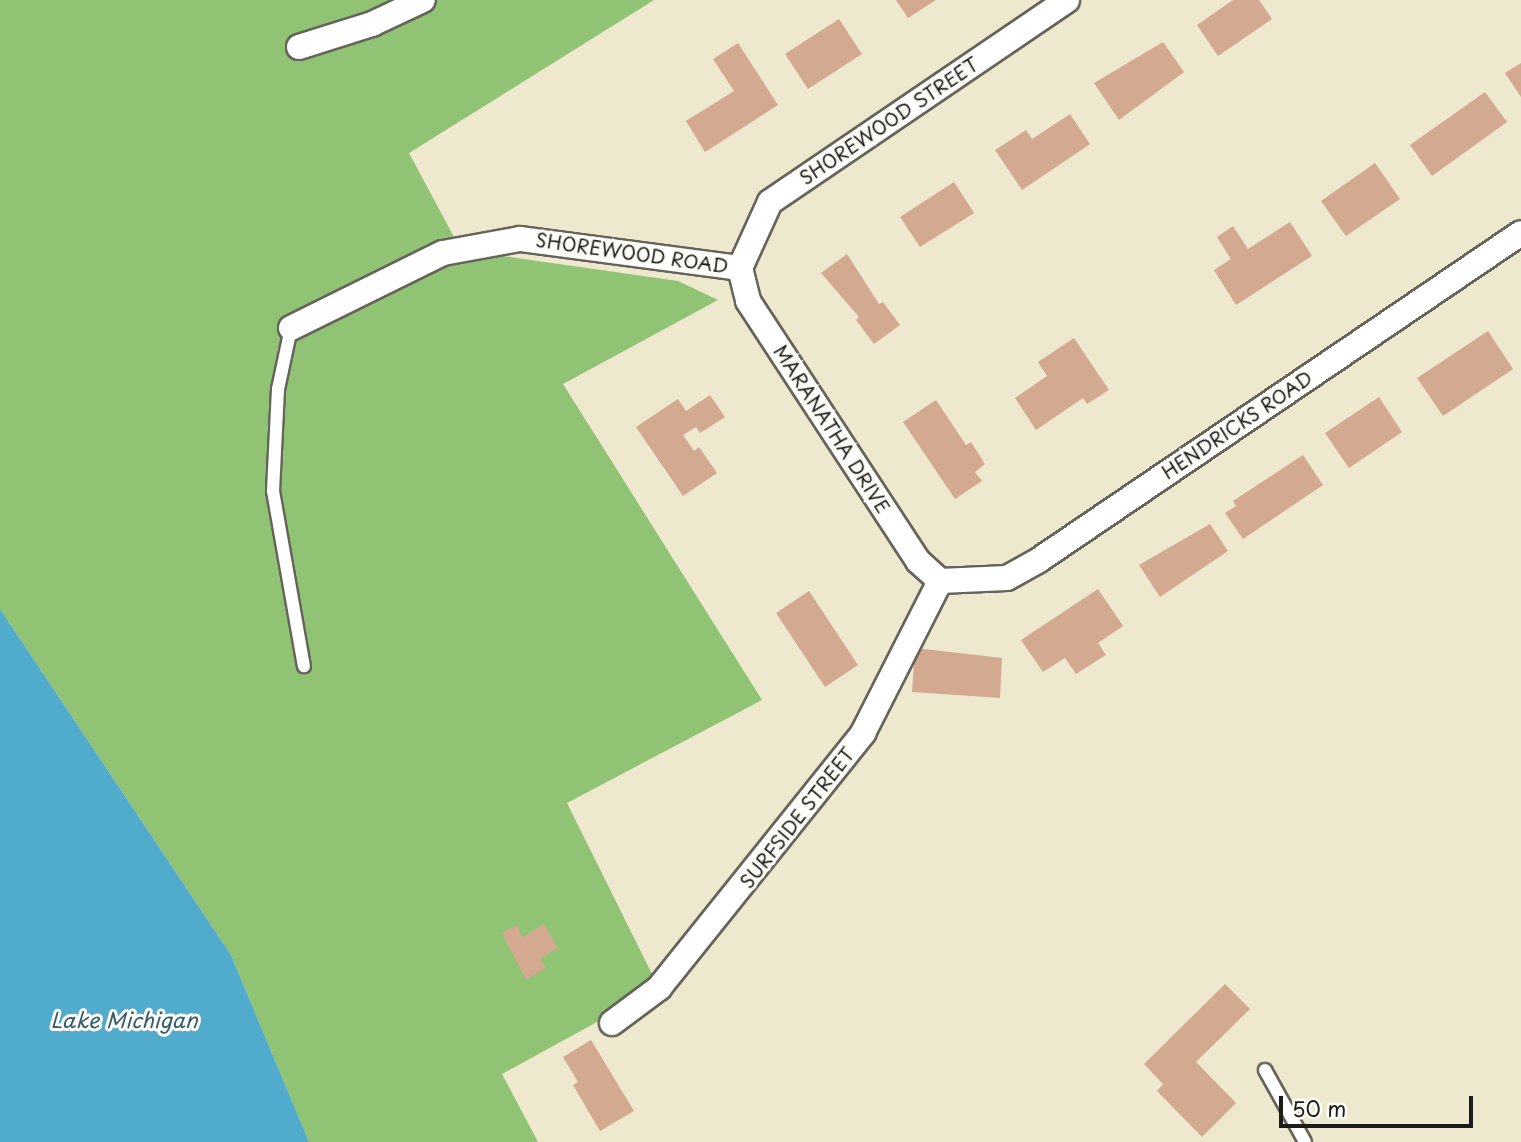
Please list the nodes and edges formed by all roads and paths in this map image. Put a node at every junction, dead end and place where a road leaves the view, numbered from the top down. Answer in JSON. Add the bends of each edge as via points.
{"nodes":[{"id":1,"x":423,"y":0,"type":"edge"},
{"id":2,"x":1067,"y":0,"type":"edge"},
{"id":3,"x":299,"y":47,"type":"dead end"},
{"id":4,"x":1521,"y":233,"type":"edge"},
{"id":5,"x":740,"y":268,"type":"junction"},
{"id":6,"x":291,"y":328,"type":"joint"},
{"id":7,"x":940,"y":581,"type":"junction"},
{"id":8,"x":304,"y":666,"type":"dead end"},
{"id":9,"x":612,"y":1023,"type":"dead end"},
{"id":10,"x":1265,"y":1070,"type":"dead end"},
{"id":11,"x":1304,"y":1142,"type":"edge"}],
"edges":[{"from":1,"to":3,"type":"street","via":[[372,24]]},
{"from":2,"to":5,"type":"street","name":"SHOREWOOD STREET","via":[[770,202]]},
{"from":4,"to":7,"type":"street","name":"HENDRICKS ROAD","via":[[1039,560],[1007,578]]},
{"from":5,"to":6,"type":"street","name":"SHOREWOOD ROAD","via":[[520,239],[443,253]]},
{"from":5,"to":7,"type":"street","name":"MARANATHA DRIVE","via":[[748,301],[918,561]]},
{"from":6,"to":8,"type":"lane","via":[[278,389],[273,491]]},
{"from":7,"to":9,"type":"street","name":"SURFSIDE STREET","via":[[863,733],[659,988]]},
{"from":10,"to":11,"type":"lane"}]}
